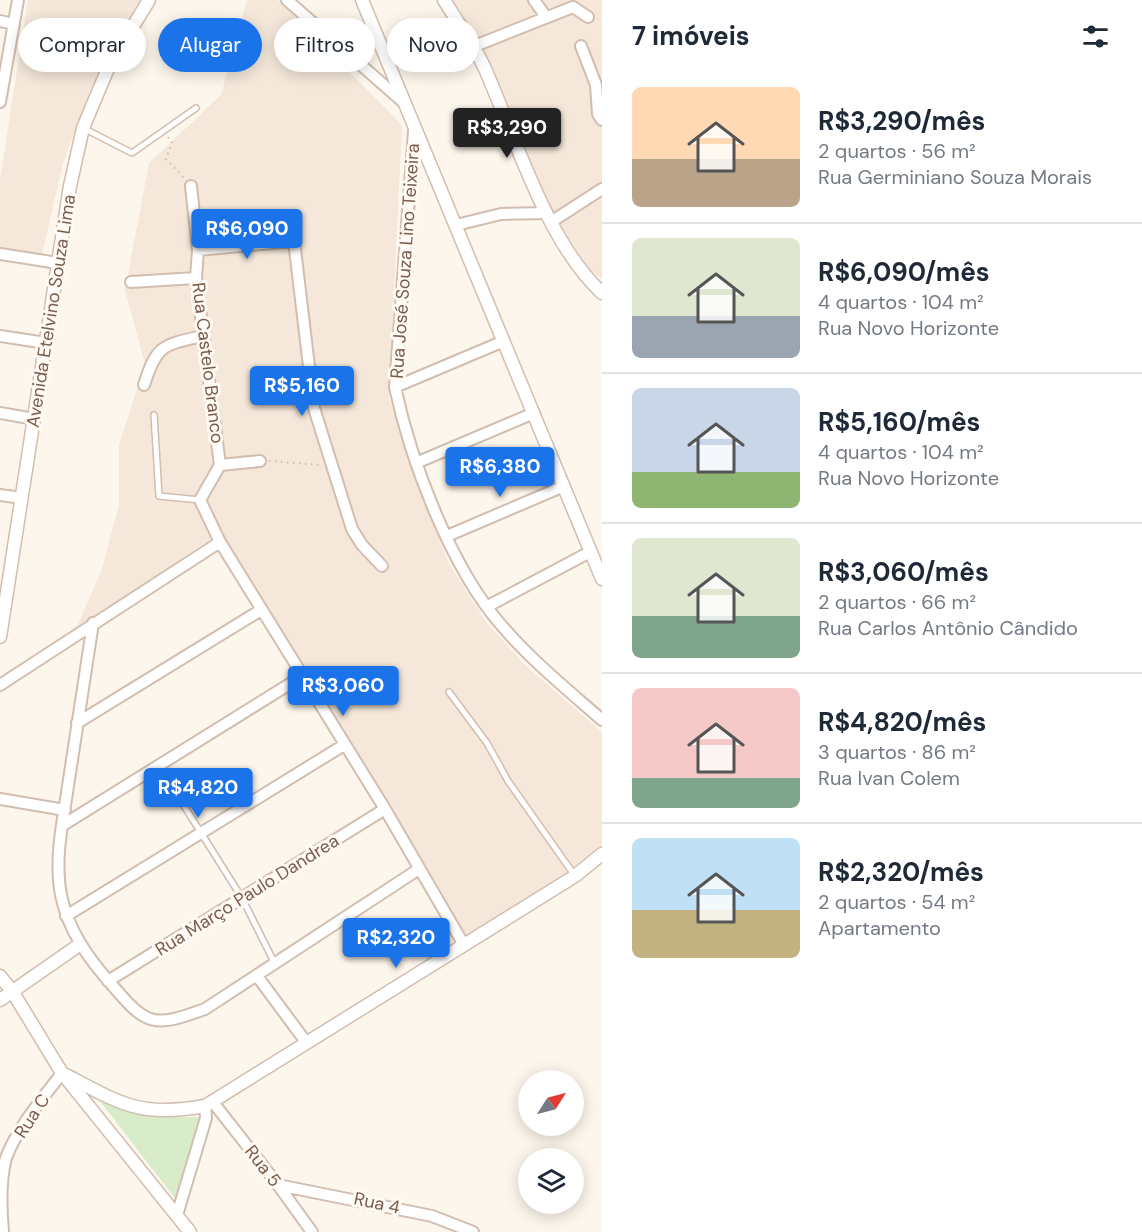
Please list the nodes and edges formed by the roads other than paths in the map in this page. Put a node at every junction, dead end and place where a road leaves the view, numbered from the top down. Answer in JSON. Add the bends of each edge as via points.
{"nodes":[{"id":1,"x":18,"y":0,"type":"edge"},
{"id":2,"x":149,"y":0,"type":"edge"},
{"id":3,"x":287,"y":0,"type":"edge"},
{"id":4,"x":362,"y":0,"type":"edge"},
{"id":5,"x":444,"y":0,"type":"edge"},
{"id":6,"x":534,"y":0,"type":"edge"},
{"id":7,"x":546,"y":17,"type":"junction"},
{"id":8,"x":588,"y":17,"type":"dead end"},
{"id":9,"x":455,"y":18,"type":"edge"},
{"id":10,"x":0,"y":21,"type":"edge"},
{"id":11,"x":14,"y":24,"type":"junction"},
{"id":12,"x":479,"y":44,"type":"edge"},
{"id":13,"x":581,"y":46,"type":"dead end"},
{"id":14,"x":479,"y":59,"type":"edge"},
{"id":15,"x":0,"y":97,"type":"edge"},
{"id":16,"x":402,"y":101,"type":"junction"},
{"id":17,"x":0,"y":102,"type":"edge"},
{"id":18,"x":196,"y":108,"type":"dead end"},
{"id":19,"x":602,"y":120,"type":"edge"},
{"id":20,"x":83,"y":128,"type":"junction"},
{"id":21,"x":414,"y":130,"type":"junction"},
{"id":22,"x":191,"y":186,"type":"road end"},
{"id":23,"x":602,"y":189,"type":"edge"},
{"id":24,"x":549,"y":218,"type":"junction"},
{"id":25,"x":456,"y":225,"type":"junction"},
{"id":26,"x":198,"y":250,"type":"junction"},
{"id":27,"x":0,"y":254,"type":"edge"},
{"id":28,"x":58,"y":263,"type":"junction"},
{"id":29,"x":196,"y":278,"type":"junction"},
{"id":30,"x":131,"y":282,"type":"dead end"},
{"id":31,"x":602,"y":292,"type":"edge"},
{"id":32,"x":0,"y":336,"type":"edge"},
{"id":33,"x":203,"y":336,"type":"junction"},
{"id":34,"x":504,"y":341,"type":"junction"},
{"id":35,"x":46,"y":343,"type":"junction"},
{"id":36,"x":144,"y":385,"type":"dead end"},
{"id":37,"x":395,"y":387,"type":"junction"},
{"id":38,"x":0,"y":413,"type":"edge"},
{"id":39,"x":534,"y":413,"type":"junction"},
{"id":40,"x":154,"y":415,"type":"dead end"},
{"id":41,"x":34,"y":418,"type":"junction"},
{"id":42,"x":260,"y":461,"type":"road end"},
{"id":43,"x":416,"y":463,"type":"junction"},
{"id":44,"x":220,"y":465,"type":"junction"},
{"id":45,"x":564,"y":486,"type":"junction"},
{"id":46,"x":0,"y":495,"type":"edge"},
{"id":47,"x":22,"y":498,"type":"junction"},
{"id":48,"x":200,"y":500,"type":"junction"},
{"id":49,"x":447,"y":536,"type":"junction"},
{"id":50,"x":220,"y":542,"type":"junction"},
{"id":51,"x":590,"y":552,"type":"junction"},
{"id":52,"x":382,"y":566,"type":"dead end"},
{"id":53,"x":5,"y":572,"type":"edge"},
{"id":54,"x":602,"y":579,"type":"edge"},
{"id":55,"x":488,"y":606,"type":"junction"},
{"id":56,"x":261,"y":610,"type":"junction"},
{"id":57,"x":93,"y":623,"type":"junction"},
{"id":58,"x":0,"y":637,"type":"edge"},
{"id":59,"x":301,"y":677,"type":"junction"},
{"id":60,"x":0,"y":685,"type":"edge"},
{"id":61,"x":449,"y":692,"type":"dead end"},
{"id":62,"x":602,"y":720,"type":"edge"},
{"id":63,"x":78,"y":723,"type":"junction"},
{"id":64,"x":344,"y":745,"type":"junction"},
{"id":65,"x":159,"y":766,"type":"junction"},
{"id":66,"x":0,"y":799,"type":"edge"},
{"id":67,"x":385,"y":809,"type":"junction"},
{"id":68,"x":65,"y":810,"type":"junction"},
{"id":69,"x":63,"y":825,"type":"junction"},
{"id":70,"x":201,"y":834,"type":"junction"},
{"id":71,"x":602,"y":854,"type":"edge"},
{"id":72,"x":419,"y":869,"type":"junction"},
{"id":73,"x":575,"y":876,"type":"junction"},
{"id":74,"x":242,"y":898,"type":"junction"},
{"id":75,"x":66,"y":916,"type":"junction"},
{"id":76,"x":79,"y":945,"type":"junction"},
{"id":77,"x":464,"y":945,"type":"junction"},
{"id":78,"x":274,"y":962,"type":"junction"},
{"id":79,"x":257,"y":975,"type":"junction"},
{"id":80,"x":0,"y":976,"type":"edge"},
{"id":81,"x":108,"y":981,"type":"junction"},
{"id":82,"x":12,"y":991,"type":"junction"},
{"id":83,"x":0,"y":1000,"type":"edge"},
{"id":84,"x":306,"y":1042,"type":"junction"},
{"id":85,"x":62,"y":1073,"type":"junction"},
{"id":86,"x":209,"y":1104,"type":"junction"},
{"id":87,"x":278,"y":1185,"type":"junction"},
{"id":88,"x":177,"y":1215,"type":"junction"},
{"id":89,"x":470,"y":1231,"type":"edge"},
{"id":90,"x":3,"y":1232,"type":"edge"},
{"id":91,"x":190,"y":1232,"type":"edge"},
{"id":92,"x":312,"y":1232,"type":"edge"}],
"edges":[{"from":1,"to":11,"type":"street"},
{"from":2,"to":20,"type":"street","name":"Avenida Etelvino Souza Lima","via":[[109,66]]},
{"from":3,"to":16,"type":"street"},
{"from":4,"to":16,"type":"street"},
{"from":5,"to":9,"type":"street"},
{"from":6,"to":7,"type":"street"},
{"from":7,"to":8,"type":"street","via":[[573,7]]},
{"from":7,"to":12,"type":"street"},
{"from":10,"to":11,"type":"street"},
{"from":11,"to":15,"type":"street"},
{"from":13,"to":19,"type":"street","via":[[596,85]]},
{"from":14,"to":24,"type":"street"},
{"from":15,"to":17,"type":"street"},
{"from":16,"to":21,"type":"street"},
{"from":18,"to":20,"type":"lane","via":[[132,153]]},
{"from":20,"to":28,"type":"street","name":"Avenida Etelvino Souza Lima"},
{"from":21,"to":25,"type":"street"},
{"from":21,"to":37,"type":"street","name":"Rua José Souza Lino Teixeira"},
{"from":22,"to":26,"type":"street","name":"Rua Castelo Branco"},
{"from":23,"to":24,"type":"street"},
{"from":24,"to":25,"type":"street","via":[[501,214]]},
{"from":24,"to":31,"type":"street","via":[[585,278]]},
{"from":25,"to":34,"type":"street"},
{"from":26,"to":29,"type":"street","name":"Rua Castelo Branco"},
{"from":26,"to":52,"type":"street","via":[[294,241],[314,408],[352,529]]},
{"from":27,"to":28,"type":"street"},
{"from":28,"to":35,"type":"street","name":"Avenida Etelvino Souza Lima"},
{"from":29,"to":30,"type":"street"},
{"from":29,"to":33,"type":"street","name":"Rua Castelo Branco"},
{"from":32,"to":35,"type":"street"},
{"from":33,"to":36,"type":"street","via":[[165,345],[152,359]]},
{"from":33,"to":44,"type":"street","name":"Rua Castelo Branco"},
{"from":34,"to":37,"type":"street"},
{"from":34,"to":39,"type":"street"},
{"from":35,"to":41,"type":"street","name":"Avenida Etelvino Souza Lima"},
{"from":37,"to":43,"type":"street","name":"Rua José Souza Lino Teixeira"},
{"from":38,"to":41,"type":"street"},
{"from":39,"to":43,"type":"street"},
{"from":39,"to":45,"type":"street"},
{"from":40,"to":48,"type":"lane","via":[[159,496]]},
{"from":41,"to":47,"type":"street","name":"Avenida Etelvino Souza Lima"},
{"from":42,"to":44,"type":"street"},
{"from":43,"to":49,"type":"street","name":"Rua José Souza Lino Teixeira"},
{"from":44,"to":48,"type":"street","name":"Rua Castelo Branco"},
{"from":45,"to":49,"type":"street"},
{"from":45,"to":51,"type":"street"},
{"from":46,"to":47,"type":"street"},
{"from":47,"to":53,"type":"street","name":"Avenida Etelvino Souza Lima"},
{"from":48,"to":50,"type":"street"},
{"from":49,"to":55,"type":"street","name":"Rua José Souza Lino Teixeira"},
{"from":50,"to":56,"type":"street"},
{"from":50,"to":57,"type":"street"},
{"from":51,"to":54,"type":"street"},
{"from":51,"to":55,"type":"street"},
{"from":53,"to":58,"type":"street","name":"Avenida Etelvino Souza Lima"},
{"from":55,"to":62,"type":"street","name":"Rua José Souza Lino Teixeira","via":[[532,658]]},
{"from":56,"to":59,"type":"street"},
{"from":56,"to":63,"type":"street"},
{"from":57,"to":60,"type":"street"},
{"from":57,"to":63,"type":"street"},
{"from":59,"to":64,"type":"street"},
{"from":59,"to":65,"type":"street"},
{"from":61,"to":73,"type":"lane"},
{"from":63,"to":68,"type":"street"},
{"from":64,"to":67,"type":"street"},
{"from":64,"to":70,"type":"street"},
{"from":65,"to":69,"type":"street"},
{"from":65,"to":70,"type":"lane"},
{"from":66,"to":68,"type":"street"},
{"from":67,"to":72,"type":"street"},
{"from":67,"to":74,"type":"street","name":"Rua Março Paulo Dandrea"},
{"from":68,"to":69,"type":"street"},
{"from":69,"to":75,"type":"street","via":[[58,865]]},
{"from":70,"to":74,"type":"lane"},
{"from":70,"to":75,"type":"street"},
{"from":71,"to":73,"type":"street"},
{"from":72,"to":77,"type":"street"},
{"from":72,"to":78,"type":"street"},
{"from":73,"to":77,"type":"street"},
{"from":74,"to":78,"type":"lane"},
{"from":74,"to":81,"type":"street","name":"Rua Março Paulo Dandrea"},
{"from":75,"to":76,"type":"street"},
{"from":76,"to":81,"type":"street"},
{"from":76,"to":82,"type":"street"},
{"from":77,"to":84,"type":"street"},
{"from":78,"to":79,"type":"street"},
{"from":79,"to":81,"type":"street","via":[[205,1009],[168,1022],[138,1015]]},
{"from":79,"to":84,"type":"street"},
{"from":80,"to":82,"type":"street"},
{"from":82,"to":83,"type":"street"},
{"from":82,"to":85,"type":"street"},
{"from":84,"to":86,"type":"street"},
{"from":85,"to":86,"type":"street","via":[[121,1104],[143,1110],[172,1112]]},
{"from":85,"to":88,"type":"street"},
{"from":85,"to":90,"type":"street","name":"Rua C","via":[[6,1159],[1,1201]]},
{"from":86,"to":87,"type":"street","name":"Rua 5"},
{"from":86,"to":88,"type":"street"},
{"from":87,"to":89,"type":"street","name":"Rua 4","via":[[432,1216]]},
{"from":87,"to":92,"type":"street","name":"Rua 5"},
{"from":88,"to":91,"type":"street"}]}
